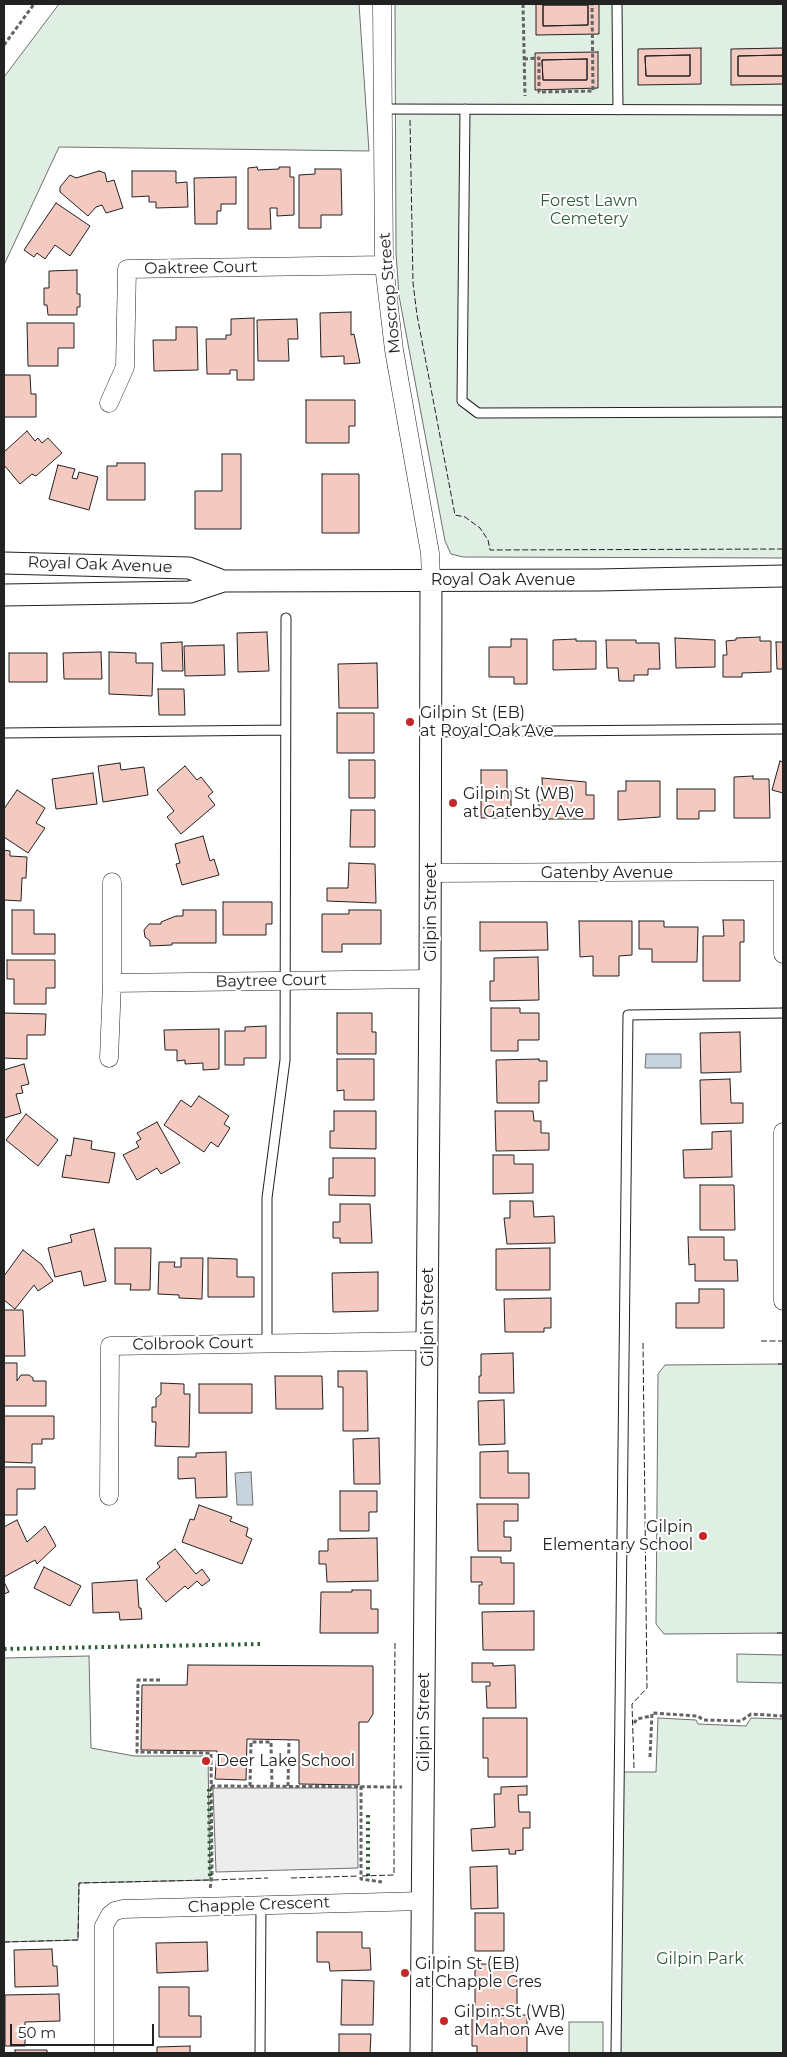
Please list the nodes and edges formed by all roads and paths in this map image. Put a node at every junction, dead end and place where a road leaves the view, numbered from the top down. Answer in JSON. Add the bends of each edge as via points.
{"nodes":[{"id":1,"x":34,"y":4,"type":"edge"},
{"id":2,"x":382,"y":4,"type":"edge"},
{"id":3,"x":522,"y":4,"type":"edge"},
{"id":4,"x":592,"y":4,"type":"edge"},
{"id":5,"x":617,"y":4,"type":"edge"},
{"id":6,"x":4,"y":45,"type":"edge"},
{"id":7,"x":524,"y":59,"type":"junction"},
{"id":8,"x":382,"y":109,"type":"junction"},
{"id":9,"x":465,"y":109,"type":"junction"},
{"id":10,"x":526,"y":110,"type":"junction"},
{"id":11,"x":618,"y":110,"type":"junction"},
{"id":12,"x":783,"y":110,"type":"edge"},
{"id":13,"x":384,"y":265,"type":"junction"},
{"id":14,"x":109,"y":403,"type":"dead end"},
{"id":15,"x":783,"y":412,"type":"edge"},
{"id":16,"x":4,"y":563,"type":"edge"},
{"id":17,"x":783,"y":576,"type":"edge"},
{"id":18,"x":431,"y":580,"type":"junction"},
{"id":19,"x":223,"y":581,"type":"junction"},
{"id":20,"x":4,"y":595,"type":"edge"},
{"id":21,"x":286,"y":618,"type":"dead end"},
{"id":22,"x":783,"y":729,"type":"edge"},
{"id":23,"x":285,"y":730,"type":"junction"},
{"id":24,"x":430,"y":732,"type":"junction"},
{"id":25,"x":4,"y":733,"type":"edge"},
{"id":26,"x":783,"y":871,"type":"edge"},
{"id":27,"x":431,"y":873,"type":"junction"},
{"id":28,"x":112,"y":882,"type":"dead end"},
{"id":29,"x":783,"y":954,"type":"edge"},
{"id":30,"x":430,"y":978,"type":"junction"},
{"id":31,"x":286,"y":981,"type":"junction"},
{"id":32,"x":112,"y":983,"type":"junction"},
{"id":33,"x":783,"y":1013,"type":"edge"},
{"id":34,"x":109,"y":1058,"type":"dead end"},
{"id":35,"x":783,"y":1132,"type":"edge"},
{"id":36,"x":783,"y":1301,"type":"edge"},
{"id":37,"x":428,"y":1341,"type":"junction"},
{"id":38,"x":267,"y":1343,"type":"junction"},
{"id":39,"x":109,"y":1496,"type":"dead end"},
{"id":40,"x":160,"y":1680,"type":"dead end"},
{"id":41,"x":783,"y":1716,"type":"edge"},
{"id":42,"x":289,"y":1740,"type":"dead end"},
{"id":43,"x":650,"y":1758,"type":"dead end"},
{"id":44,"x":211,"y":1786,"type":"junction"},
{"id":45,"x":250,"y":1786,"type":"junction"},
{"id":46,"x":272,"y":1786,"type":"junction"},
{"id":47,"x":288,"y":1786,"type":"junction"},
{"id":48,"x":361,"y":1786,"type":"junction"},
{"id":49,"x":402,"y":1786,"type":"dead end"},
{"id":50,"x":212,"y":1875,"type":"dead end"},
{"id":51,"x":389,"y":1884,"type":"dead end"},
{"id":52,"x":423,"y":1901,"type":"junction"},
{"id":53,"x":261,"y":1904,"type":"junction"},
{"id":54,"x":104,"y":2053,"type":"edge"},
{"id":55,"x":260,"y":2053,"type":"edge"},
{"id":56,"x":421,"y":2053,"type":"edge"},
{"id":57,"x":616,"y":2053,"type":"edge"}],
"edges":[{"from":1,"to":6,"type":"path"},
{"from":2,"to":8,"type":"street","name":"Moscrop Street"},
{"from":3,"to":7,"type":"path"},
{"from":4,"to":7,"type":"path","via":[[593,91],[540,92],[540,58]]},
{"from":5,"to":11,"type":"lane"},
{"from":7,"to":10,"type":"path"},
{"from":8,"to":9,"type":"lane"},
{"from":8,"to":13,"type":"street","name":"Moscrop Street"},
{"from":9,"to":10,"type":"lane"},
{"from":9,"to":15,"type":"lane","via":[[462,401],[478,413]]},
{"from":10,"to":11,"type":"lane"},
{"from":11,"to":12,"type":"lane"},
{"from":13,"to":14,"type":"street","name":"Oaktree Court","via":[[127,268],[125,367]]},
{"from":13,"to":18,"type":"street","name":"Moscrop Street","via":[[394,350],[430,553]]},
{"from":16,"to":19,"type":"street","name":"Royal Oak Avenue","via":[[189,568]]},
{"from":17,"to":18,"type":"street","name":"Royal Oak Avenue"},
{"from":18,"to":19,"type":"street","name":"Royal Oak Avenue"},
{"from":18,"to":24,"type":"street","name":"Gilpin Street"},
{"from":19,"to":20,"type":"street","name":"Royal Oak Avenue","via":[[190,592]]},
{"from":21,"to":23,"type":"lane"},
{"from":22,"to":24,"type":"lane"},
{"from":23,"to":25,"type":"lane"},
{"from":23,"to":31,"type":"lane"},
{"from":24,"to":27,"type":"street","name":"Gilpin Street"},
{"from":26,"to":27,"type":"street","name":"Gatenby Avenue"},
{"from":26,"to":29,"type":"street"},
{"from":27,"to":30,"type":"street","name":"Gilpin Street"},
{"from":28,"to":32,"type":"street"},
{"from":30,"to":31,"type":"street","name":"Baytree Court"},
{"from":30,"to":37,"type":"street","name":"Gilpin Street"},
{"from":31,"to":32,"type":"street","name":"Baytree Court"},
{"from":31,"to":38,"type":"lane","via":[[284,1060],[267,1198]]},
{"from":32,"to":34,"type":"street"},
{"from":33,"to":57,"type":"lane","via":[[628,1015]]},
{"from":35,"to":36,"type":"street"},
{"from":37,"to":38,"type":"street","name":"Colbrook Court"},
{"from":37,"to":52,"type":"street","name":"Gilpin Street"},
{"from":38,"to":39,"type":"street","name":"Colbrook Court","via":[[110,1346]]},
{"from":40,"to":44,"type":"path","via":[[138,1680],[137,1752],[212,1753]]},
{"from":41,"to":43,"type":"path","via":[[751,1714],[741,1721],[652,1713]]},
{"from":42,"to":47,"type":"path"},
{"from":44,"to":45,"type":"path"},
{"from":44,"to":50,"type":"path"},
{"from":45,"to":46,"type":"path"},
{"from":45,"to":46,"type":"path","via":[[251,1742],[271,1742]]},
{"from":46,"to":47,"type":"path"},
{"from":47,"to":48,"type":"path"},
{"from":48,"to":49,"type":"path"},
{"from":48,"to":51,"type":"path","via":[[361,1879]]},
{"from":52,"to":53,"type":"street","name":"Chapple Crescent"},
{"from":52,"to":56,"type":"street","name":"Gilpin Street"},
{"from":53,"to":54,"type":"street","name":"Chapple Crescent","via":[[123,1909],[110,1915],[104,1926]]},
{"from":53,"to":55,"type":"lane"}]}
